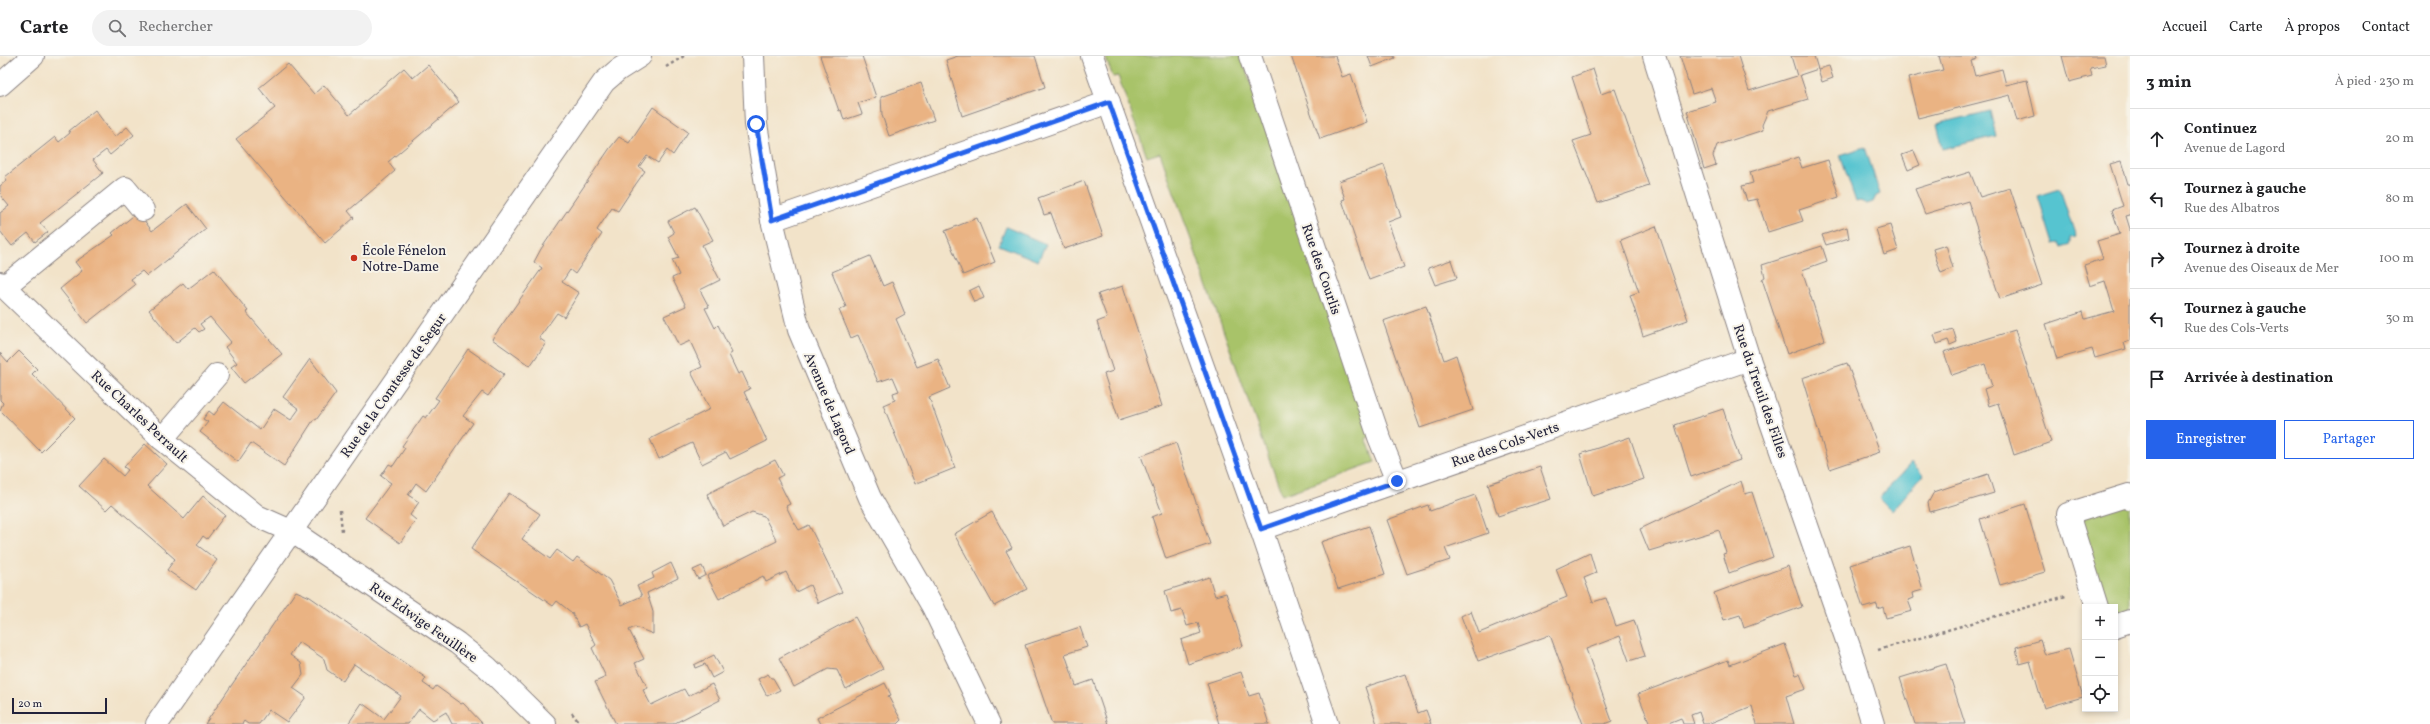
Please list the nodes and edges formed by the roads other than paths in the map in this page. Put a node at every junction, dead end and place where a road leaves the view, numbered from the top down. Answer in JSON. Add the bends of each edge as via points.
{"nodes":[{"id":1,"x":33,"y":56,"type":"edge"},
{"id":2,"x":640,"y":56,"type":"edge"},
{"id":3,"x":753,"y":56,"type":"edge"},
{"id":4,"x":1092,"y":56,"type":"edge"},
{"id":5,"x":1250,"y":56,"type":"edge"},
{"id":6,"x":1654,"y":56,"type":"edge"},
{"id":7,"x":0,"y":85,"type":"edge"},
{"id":8,"x":1109,"y":102,"type":"junction"},
{"id":9,"x":143,"y":210,"type":"dead end"},
{"id":10,"x":772,"y":220,"type":"junction"},
{"id":11,"x":2,"y":285,"type":"edge"},
{"id":12,"x":1749,"y":359,"type":"junction"},
{"id":13,"x":217,"y":375,"type":"dead end"},
{"id":14,"x":162,"y":439,"type":"junction"},
{"id":15,"x":1397,"y":481,"type":"junction"},
{"id":16,"x":2130,"y":499,"type":"edge"},
{"id":17,"x":1261,"y":529,"type":"junction"},
{"id":18,"x":293,"y":532,"type":"junction"},
{"id":19,"x":2094,"y":598,"type":"edge"},
{"id":20,"x":2130,"y":622,"type":"edge"},
{"id":21,"x":2118,"y":625,"type":"edge"},
{"id":22,"x":157,"y":724,"type":"edge"},
{"id":23,"x":545,"y":724,"type":"edge"},
{"id":24,"x":989,"y":724,"type":"edge"},
{"id":25,"x":1327,"y":724,"type":"edge"},
{"id":26,"x":1873,"y":724,"type":"edge"}],
"edges":[{"from":1,"to":7,"type":"street"},
{"from":2,"to":18,"type":"street","name":"Rue de la Comtesse de Segur","via":[[604,82]]},
{"from":3,"to":10,"type":"street","name":"Avenue de Lagord","via":[[756,124]]},
{"from":4,"to":8,"type":"street"},
{"from":5,"to":15,"type":"street","name":"Rue des Courlis","via":[[1379,437]]},
{"from":6,"to":12,"type":"street","name":"Rue du Treuil des Filles"},
{"from":8,"to":10,"type":"street"},
{"from":8,"to":17,"type":"street"},
{"from":9,"to":11,"type":"street","via":[[125,188]]},
{"from":10,"to":24,"type":"street","name":"Avenue de Lagord","via":[[799,330],[870,498],[933,607]]},
{"from":11,"to":14,"type":"street","name":"Rue Charles Perrault"},
{"from":12,"to":15,"type":"street","name":"Rue des Cols-Verts"},
{"from":12,"to":26,"type":"street","name":"Rue du Treuil des Filles","via":[[1853,658]]},
{"from":13,"to":14,"type":"street"},
{"from":14,"to":18,"type":"street","name":"Rue Charles Perrault","via":[[257,516]]},
{"from":15,"to":17,"type":"street","name":"Rue des Cols-Verts"},
{"from":16,"to":19,"type":"street","via":[[2129,495],[2068,514]]},
{"from":17,"to":25,"type":"street"},
{"from":18,"to":22,"type":"street","name":"Rue de la Comtesse de Segur"},
{"from":18,"to":23,"type":"street","name":"Rue Edwige Feuillère","via":[[457,643],[487,667]]},
{"from":20,"to":21,"type":"street"}]}
